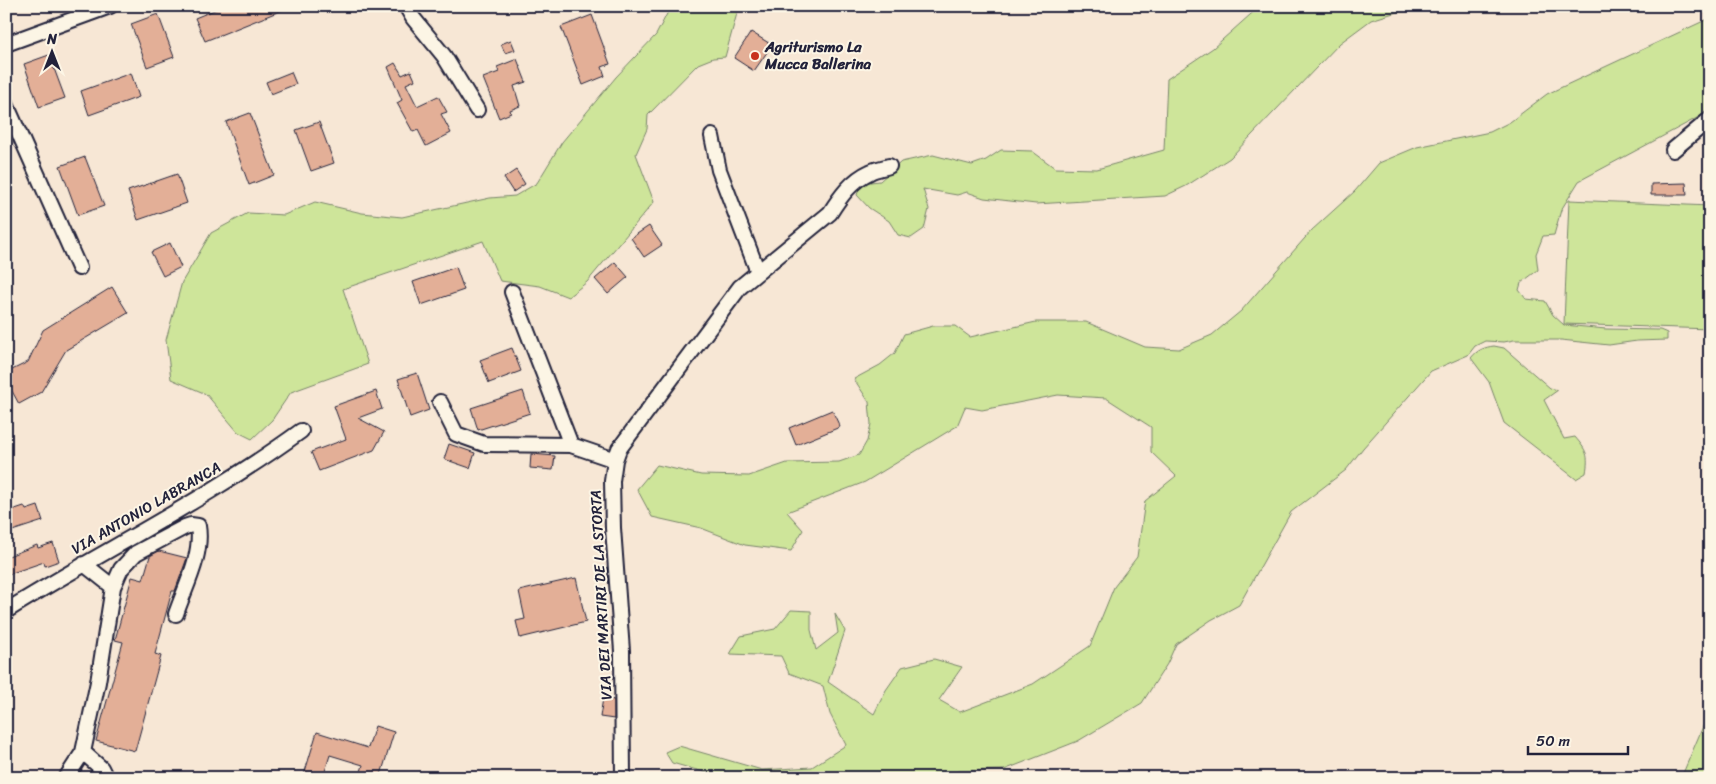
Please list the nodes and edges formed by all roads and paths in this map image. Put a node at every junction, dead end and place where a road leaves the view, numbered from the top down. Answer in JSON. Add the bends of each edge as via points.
{"nodes":[{"id":1,"x":110,"y":6,"type":"edge"},
{"id":2,"x":406,"y":6,"type":"edge"},
{"id":3,"x":6,"y":44,"type":"edge"},
{"id":4,"x":6,"y":104,"type":"edge"},
{"id":5,"x":477,"y":110,"type":"dead end"},
{"id":6,"x":1710,"y":119,"type":"edge"},
{"id":7,"x":712,"y":136,"type":"dead end"},
{"id":8,"x":1674,"y":150,"type":"dead end"},
{"id":9,"x":890,"y":166,"type":"dead end"},
{"id":10,"x":78,"y":268,"type":"dead end"},
{"id":11,"x":758,"y":272,"type":"junction"},
{"id":12,"x":512,"y":292,"type":"dead end"},
{"id":13,"x":440,"y":402,"type":"dead end"},
{"id":14,"x":301,"y":431,"type":"dead end"},
{"id":15,"x":571,"y":445,"type":"junction"},
{"id":16,"x":615,"y":460,"type":"junction"},
{"id":17,"x":84,"y":564,"type":"junction"},
{"id":18,"x":113,"y":587,"type":"junction"},
{"id":19,"x":6,"y":612,"type":"edge"},
{"id":20,"x":176,"y":614,"type":"dead end"},
{"id":21,"x":83,"y":752,"type":"junction"},
{"id":22,"x":66,"y":778,"type":"edge"},
{"id":23,"x":106,"y":778,"type":"edge"},
{"id":24,"x":622,"y":778,"type":"edge"}],
"edges":[{"from":1,"to":3,"type":"street"},
{"from":2,"to":5,"type":"street","via":[[444,56]]},
{"from":4,"to":10,"type":"street"},
{"from":6,"to":8,"type":"street"},
{"from":7,"to":11,"type":"street","via":[[719,170]]},
{"from":9,"to":11,"type":"street","name":"VIA DEI MARTIRI DE LA STORTA","via":[[870,172],[851,185],[830,213]]},
{"from":11,"to":16,"type":"street","name":"VIA DEI MARTIRI DE LA STORTA","via":[[740,287],[624,440]]},
{"from":12,"to":15,"type":"street"},
{"from":13,"to":15,"type":"street","via":[[456,434],[484,444]]},
{"from":14,"to":17,"type":"street","name":"VIA ANTONIO LABRANCA","via":[[194,500]]},
{"from":15,"to":16,"type":"street"},
{"from":16,"to":24,"type":"street","name":"VIA DEI MARTIRI DE LA STORTA","via":[[613,528],[622,651]]},
{"from":17,"to":18,"type":"street"},
{"from":17,"to":19,"type":"street","name":"VIA ANTONIO LABRANCA"},
{"from":18,"to":20,"type":"street","via":[[122,569],[136,553],[185,527],[198,526],[196,556]]},
{"from":18,"to":21,"type":"street"},
{"from":21,"to":22,"type":"street"},
{"from":21,"to":23,"type":"street","via":[[101,768]]}]}
